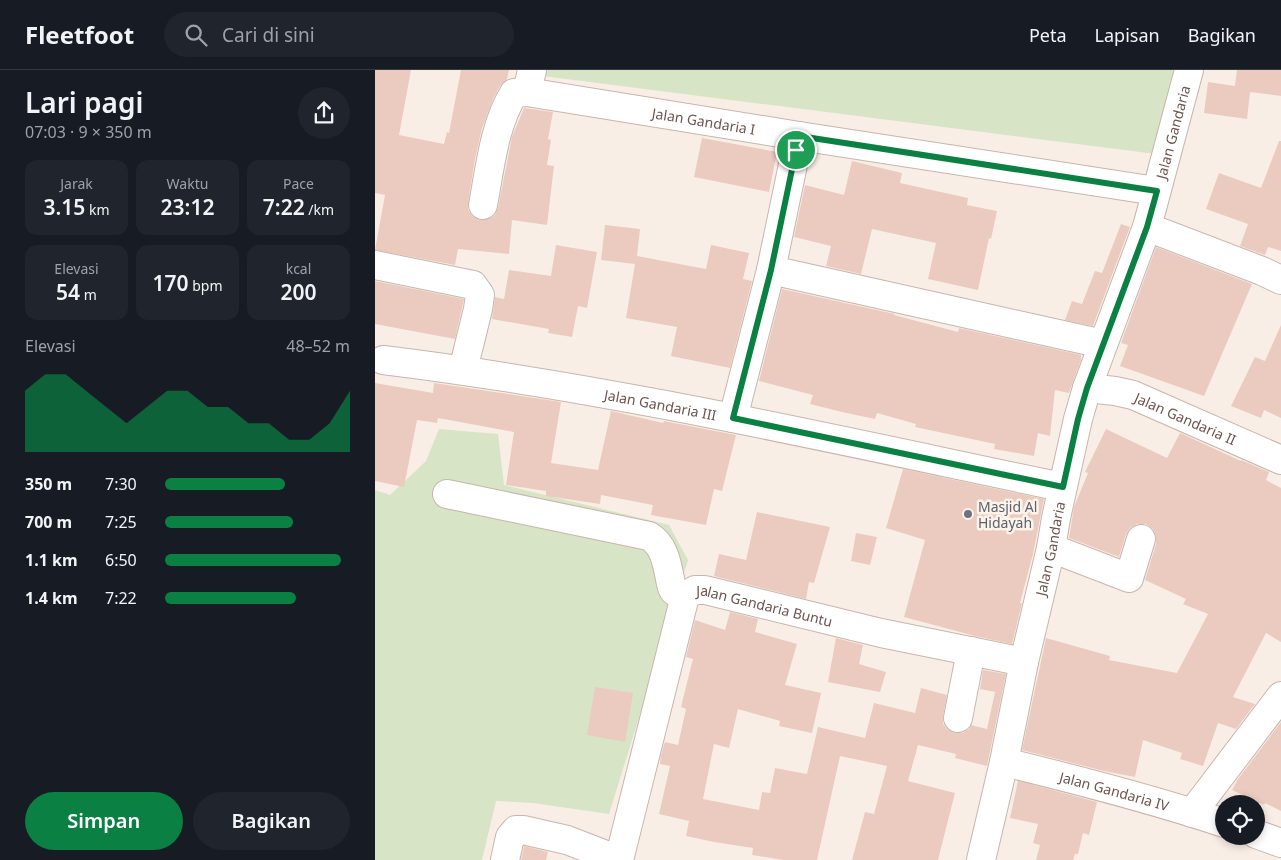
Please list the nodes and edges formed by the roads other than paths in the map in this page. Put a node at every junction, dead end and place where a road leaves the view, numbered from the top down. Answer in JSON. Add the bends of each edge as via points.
{"nodes":[{"id":1,"x":1189,"y":70,"type":"edge"},
{"id":2,"x":529,"y":81,"type":"edge"},
{"id":3,"x":799,"y":136,"type":"junction"},
{"id":4,"x":1157,"y":191,"type":"junction"},
{"id":5,"x":483,"y":205,"type":"dead end"},
{"id":6,"x":1147,"y":227,"type":"junction"},
{"id":7,"x":375,"y":265,"type":"edge"},
{"id":8,"x":771,"y":270,"type":"junction"},
{"id":9,"x":1281,"y":280,"type":"edge"},
{"id":10,"x":1103,"y":344,"type":"junction"},
{"id":11,"x":383,"y":360,"type":"dead end"},
{"id":12,"x":463,"y":370,"type":"junction"},
{"id":13,"x":1087,"y":388,"type":"junction"},
{"id":14,"x":733,"y":418,"type":"junction"},
{"id":15,"x":1281,"y":460,"type":"edge"},
{"id":16,"x":1063,"y":487,"type":"junction"},
{"id":17,"x":447,"y":494,"type":"dead end"},
{"id":18,"x":1141,"y":539,"type":"dead end"},
{"id":19,"x":1051,"y":548,"type":"junction"},
{"id":20,"x":685,"y":596,"type":"junction"},
{"id":21,"x":971,"y":651,"type":"junction"},
{"id":22,"x":1024,"y":662,"type":"junction"},
{"id":23,"x":1281,"y":696,"type":"edge"},
{"id":24,"x":958,"y":718,"type":"dead end"},
{"id":25,"x":1004,"y":762,"type":"junction"},
{"id":26,"x":1192,"y":813,"type":"junction"},
{"id":27,"x":1215,"y":821,"type":"edge"},
{"id":28,"x":1265,"y":837,"type":"edge"},
{"id":29,"x":1281,"y":843,"type":"edge"},
{"id":30,"x":505,"y":860,"type":"edge"},
{"id":31,"x":619,"y":860,"type":"edge"},
{"id":32,"x":981,"y":860,"type":"edge"}],
"edges":[{"from":1,"to":4,"type":"street","name":"Jalan Gandaria"},
{"from":2,"to":3,"type":"street","name":"Jalan Gandaria I"},
{"from":2,"to":5,"type":"street","name":"Jalan Gandaria I","via":[[513,93],[499,124]]},
{"from":3,"to":4,"type":"street","name":"Jalan Gandaria I"},
{"from":3,"to":8,"type":"street"},
{"from":4,"to":6,"type":"street","name":"Jalan Gandaria"},
{"from":6,"to":9,"type":"street"},
{"from":6,"to":10,"type":"street","name":"Jalan Gandaria"},
{"from":7,"to":12,"type":"street","via":[[473,285],[480,295]]},
{"from":8,"to":10,"type":"street"},
{"from":8,"to":14,"type":"street"},
{"from":10,"to":13,"type":"street","name":"Jalan Gandaria"},
{"from":11,"to":12,"type":"street","name":"Jalan Gandaria III"},
{"from":12,"to":14,"type":"street","name":"Jalan Gandaria III"},
{"from":13,"to":15,"type":"street","name":"Jalan Gandaria II","via":[[1133,395]]},
{"from":13,"to":16,"type":"street","name":"Jalan Gandaria"},
{"from":14,"to":16,"type":"street","name":"Jalan Gandaria III"},
{"from":16,"to":19,"type":"street","name":"Jalan Gandaria"},
{"from":17,"to":20,"type":"street","via":[[649,536],[660,546],[667,560],[672,589]]},
{"from":18,"to":19,"type":"street","via":[[1129,578]]},
{"from":19,"to":22,"type":"street","name":"Jalan Gandaria"},
{"from":20,"to":21,"type":"street","name":"Jalan Gandaria Buntu","via":[[695,590],[705,590]]},
{"from":20,"to":31,"type":"street","name":"Jalan Gandaria Buntu"},
{"from":21,"to":22,"type":"street","name":"Jalan Gandaria Buntu"},
{"from":21,"to":24,"type":"street"},
{"from":22,"to":25,"type":"street","name":"Jalan Gandaria"},
{"from":23,"to":26,"type":"street"},
{"from":25,"to":26,"type":"street","name":"Jalan Gandaria IV","via":[[1089,782]]},
{"from":25,"to":32,"type":"street","name":"Jalan Gandaria"},
{"from":26,"to":27,"type":"street","name":"Jalan Gandaria IV"},
{"from":28,"to":29,"type":"street"},
{"from":30,"to":31,"type":"street","via":[[510,837],[516,830],[523,830],[567,840]]}]}
